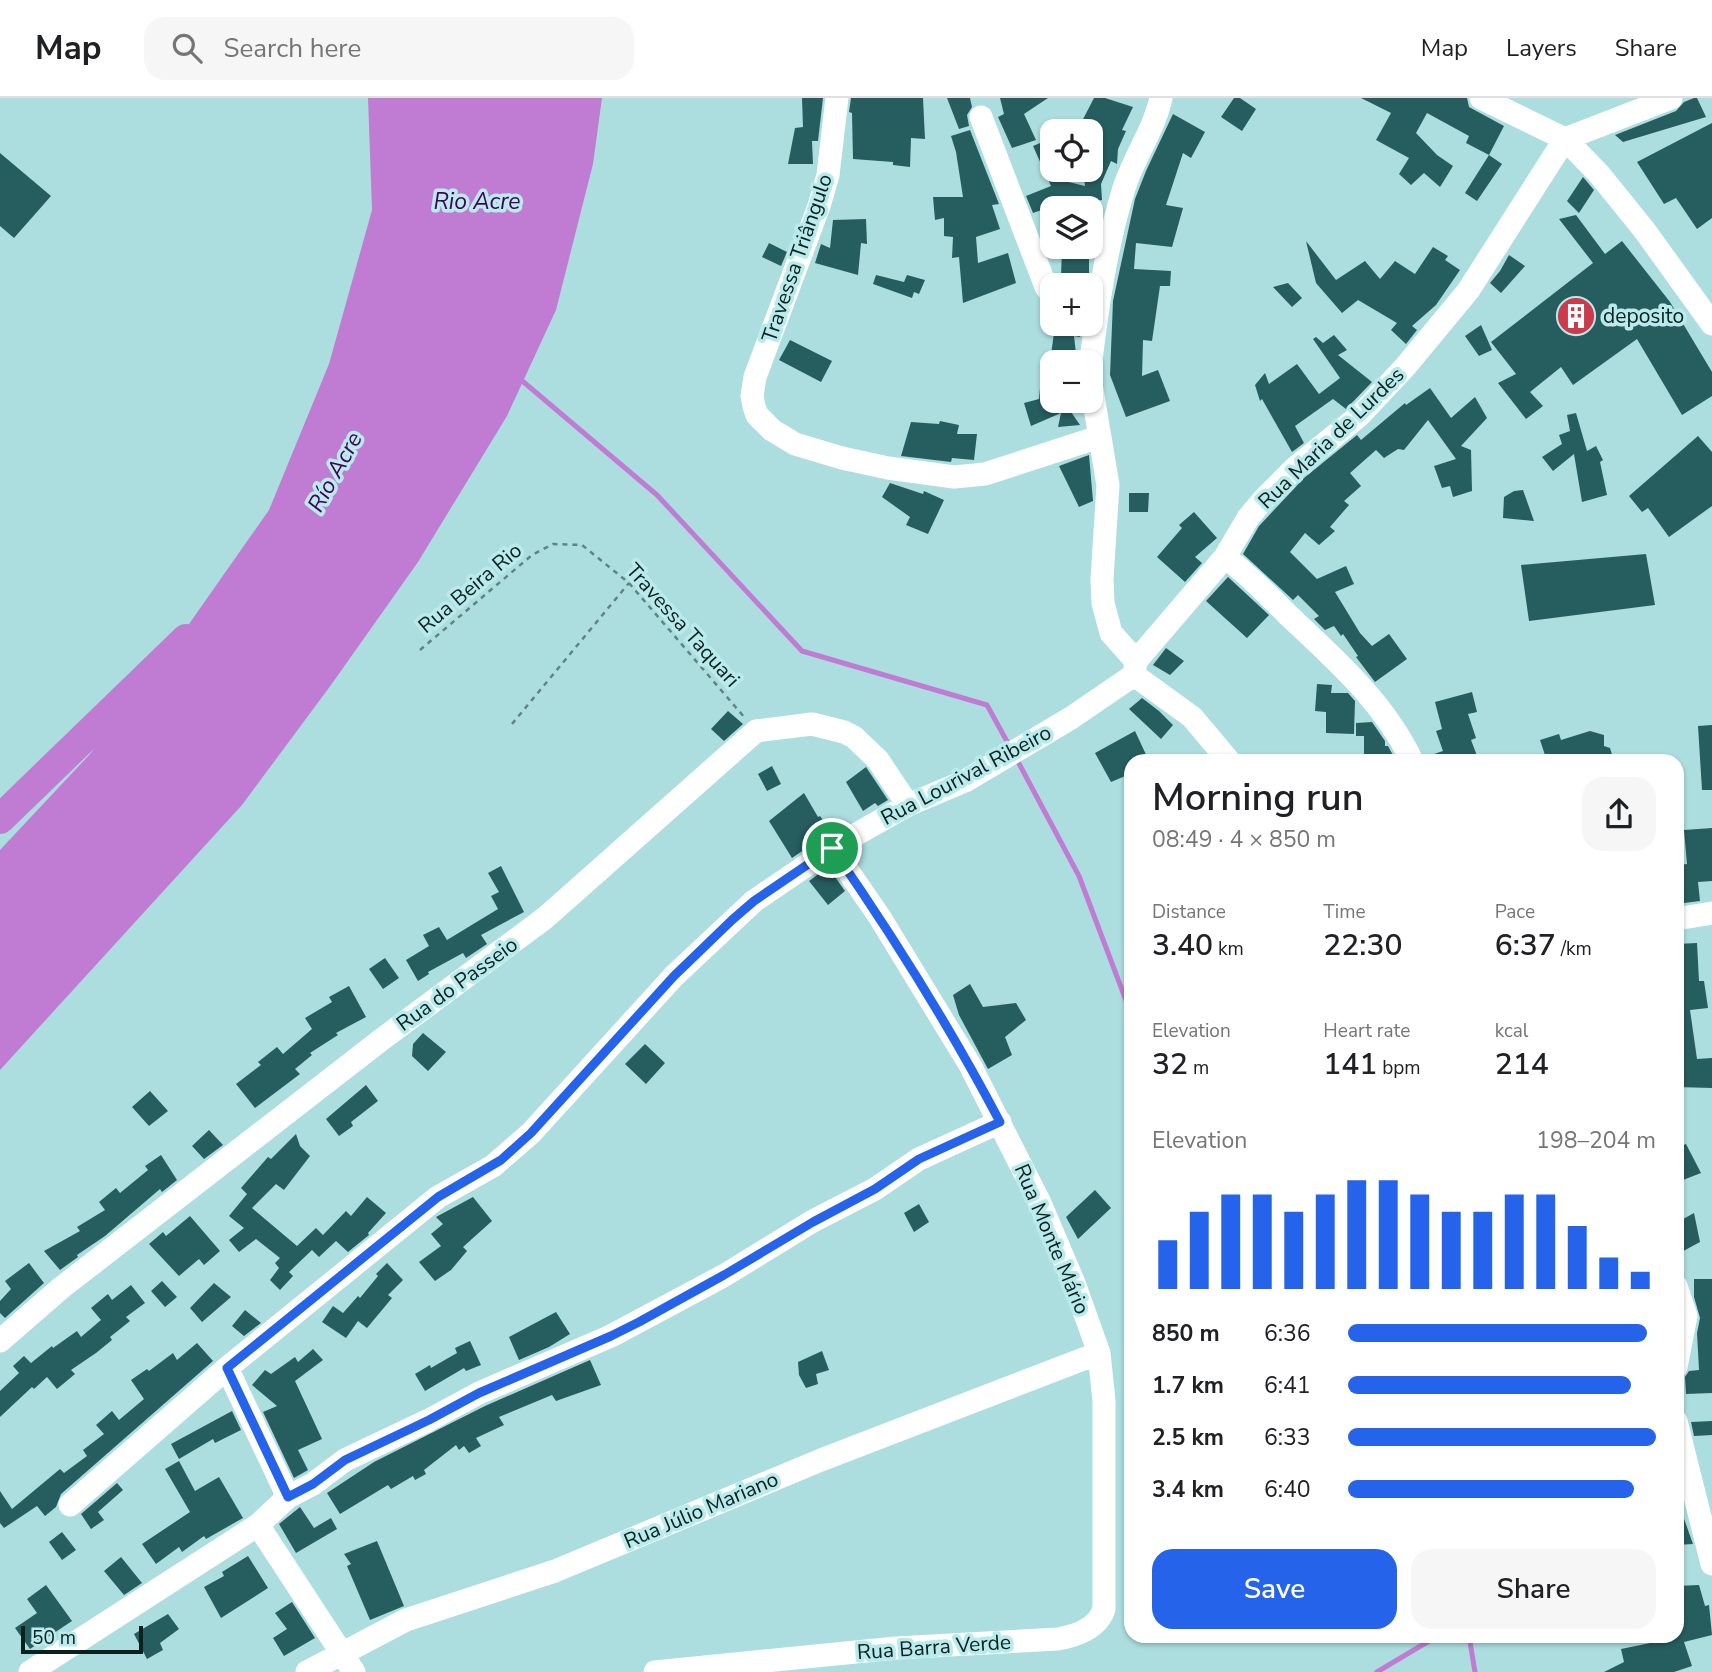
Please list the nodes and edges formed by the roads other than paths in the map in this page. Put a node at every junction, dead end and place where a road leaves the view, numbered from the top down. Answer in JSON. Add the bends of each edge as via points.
{"nodes":[{"id":1,"x":837,"y":98,"type":"edge"},
{"id":2,"x":1161,"y":98,"type":"edge"},
{"id":3,"x":1481,"y":98,"type":"edge"},
{"id":4,"x":1671,"y":98,"type":"edge"},
{"id":5,"x":981,"y":117,"type":"dead end"},
{"id":6,"x":1565,"y":139,"type":"junction"},
{"id":7,"x":1041,"y":273,"type":"edge"},
{"id":8,"x":1103,"y":273,"type":"edge"},
{"id":9,"x":1693,"y":295,"type":"junction"},
{"id":10,"x":1712,"y":310,"type":"edge"},
{"id":11,"x":1712,"y":324,"type":"edge"},
{"id":12,"x":1095,"y":413,"type":"edge"},
{"id":13,"x":1099,"y":437,"type":"junction"},
{"id":14,"x":1225,"y":557,"type":"junction"},
{"id":15,"x":1135,"y":668,"type":"junction"},
{"id":16,"x":1223,"y":754,"type":"edge"},
{"id":17,"x":1408,"y":754,"type":"edge"},
{"id":18,"x":908,"y":806,"type":"junction"},
{"id":19,"x":832,"y":848,"type":"junction"},
{"id":20,"x":1712,"y":914,"type":"edge"},
{"id":21,"x":1684,"y":918,"type":"edge"},
{"id":22,"x":1000,"y":1122,"type":"junction"},
{"id":23,"x":0,"y":1341,"type":"edge"},
{"id":24,"x":1099,"y":1353,"type":"junction"},
{"id":25,"x":227,"y":1368,"type":"junction"},
{"id":26,"x":1684,"y":1452,"type":"edge"},
{"id":27,"x":288,"y":1497,"type":"junction"},
{"id":28,"x":70,"y":1504,"type":"dead end"},
{"id":29,"x":258,"y":1525,"type":"junction"},
{"id":30,"x":1712,"y":1564,"type":"edge"},
{"id":31,"x":1047,"y":1640,"type":"joint"},
{"id":32,"x":348,"y":1662,"type":"edge"},
{"id":33,"x":30,"y":1672,"type":"edge"},
{"id":34,"x":307,"y":1672,"type":"edge"},
{"id":35,"x":654,"y":1672,"type":"edge"}],
"edges":[{"from":1,"to":13,"type":"street","name":"Travessa Triângulo","via":[[828,175],[819,206],[755,377],[752,396],[757,415],[779,435],[807,447],[876,465],[954,477],[985,474]]},
{"from":2,"to":8,"type":"street","via":[[1125,187]]},
{"from":3,"to":6,"type":"street"},
{"from":4,"to":6,"type":"street"},
{"from":5,"to":7,"type":"street"},
{"from":6,"to":9,"type":"street","via":[[1599,174]]},
{"from":6,"to":14,"type":"street","name":"Rua Maria de Lurdes","via":[[1468,290],[1382,394],[1264,499]]},
{"from":9,"to":10,"type":"street"},
{"from":9,"to":11,"type":"street"},
{"from":12,"to":13,"type":"street"},
{"from":13,"to":15,"type":"street","via":[[1108,485],[1103,603],[1111,633]]},
{"from":14,"to":15,"type":"street","name":"Rua Maria de Lurdes"},
{"from":14,"to":17,"type":"street","via":[[1368,694]]},
{"from":15,"to":16,"type":"street","via":[[1192,717]]},
{"from":15,"to":18,"type":"street","name":"Rua Lourival Ribeiro","via":[[1071,719],[965,780]]},
{"from":18,"to":19,"type":"street","name":"Rua Lourival Ribeiro"},
{"from":18,"to":23,"type":"street","name":"Rua do Passeio","via":[[878,760],[844,732],[811,724],[756,731],[545,918],[61,1288]]},
{"from":19,"to":22,"type":"street","name":"Rua Monte Mário","via":[[934,1004]]},
{"from":19,"to":25,"type":"street","name":"Rua Lourival Ribeiro","via":[[732,920],[501,1160],[438,1197]]},
{"from":20,"to":21,"type":"street"},
{"from":22,"to":24,"type":"street","name":"Rua Monte Mário","via":[[1040,1203]]},
{"from":22,"to":27,"type":"street","via":[[919,1159],[875,1189],[639,1322],[479,1393],[345,1460]]},
{"from":24,"to":31,"type":"street","name":"Rua Monte Mário","via":[[1104,1401],[1104,1609],[1097,1622],[1078,1634]]},
{"from":24,"to":32,"type":"street","name":"Rua Júlio Mariano","via":[[821,1460],[555,1571],[405,1620]]},
{"from":25,"to":27,"type":"street"},
{"from":25,"to":28,"type":"street","name":"Rua Lourival Ribeiro"},
{"from":26,"to":30,"type":"street"},
{"from":27,"to":29,"type":"street"},
{"from":29,"to":32,"type":"street"},
{"from":29,"to":33,"type":"street"},
{"from":31,"to":35,"type":"street","name":"Rua Barra Verde","via":[[896,1648]]},
{"from":32,"to":34,"type":"street","name":"Rua Júlio Mariano"}]}
